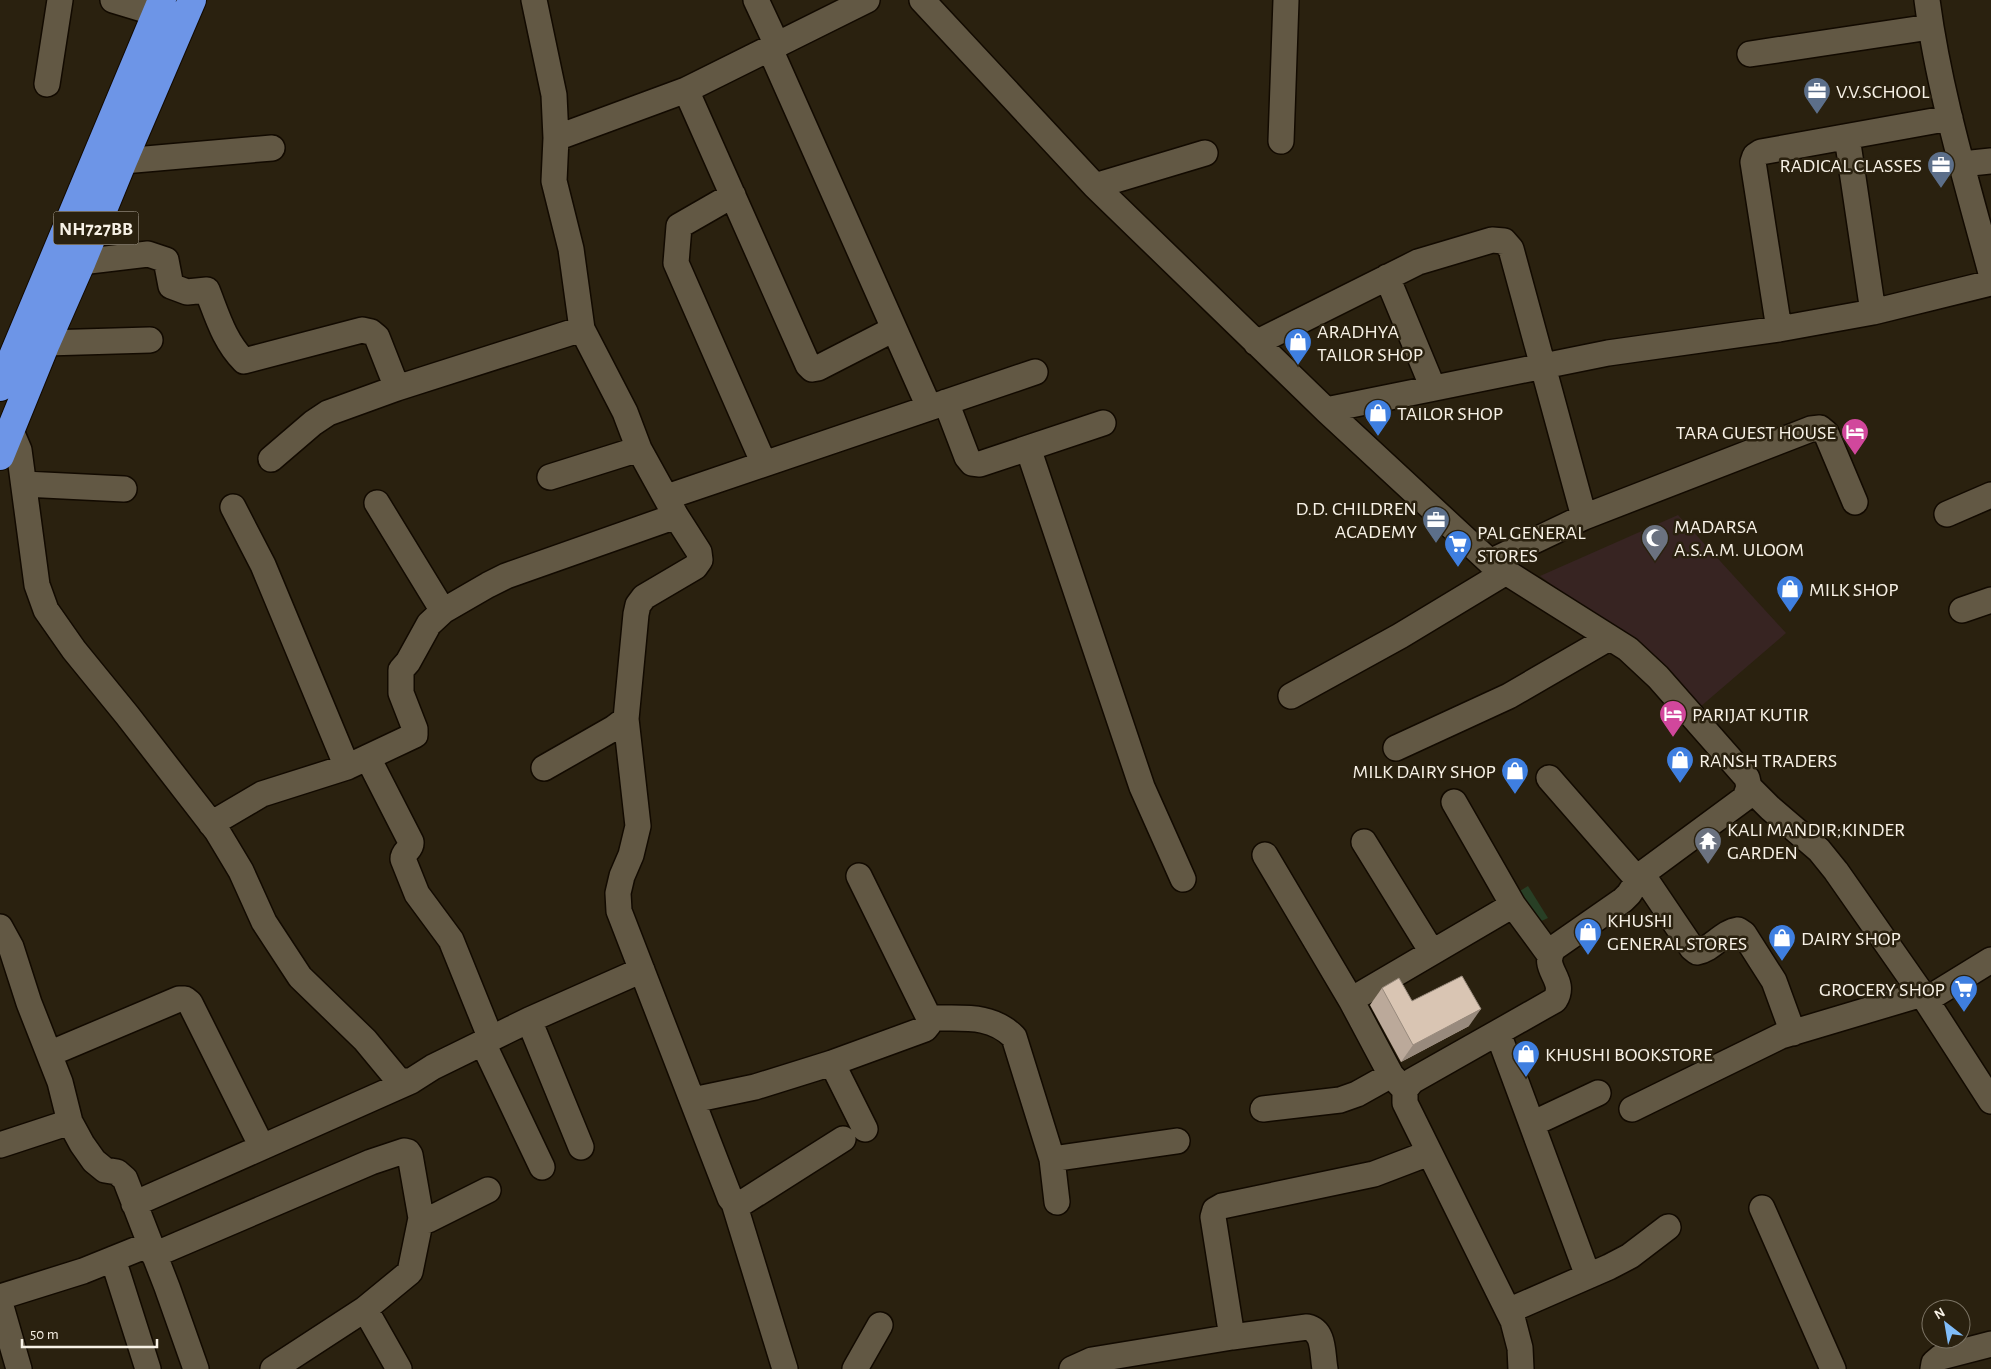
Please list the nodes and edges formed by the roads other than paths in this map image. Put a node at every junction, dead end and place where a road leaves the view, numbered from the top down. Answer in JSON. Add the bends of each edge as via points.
{"nodes":[{"id":1,"x":60,"y":0,"type":"edge"},
{"id":2,"x":114,"y":0,"type":"edge"},
{"id":3,"x":192,"y":0,"type":"edge"},
{"id":4,"x":534,"y":0,"type":"edge"},
{"id":5,"x":756,"y":0,"type":"edge"},
{"id":6,"x":867,"y":0,"type":"edge"},
{"id":7,"x":922,"y":0,"type":"edge"},
{"id":8,"x":1286,"y":0,"type":"edge"},
{"id":9,"x":1927,"y":0,"type":"edge"},
{"id":10,"x":159,"y":6,"type":"edge"},
{"id":11,"x":1930,"y":27,"type":"junction"},
{"id":12,"x":773,"y":47,"type":"junction"},
{"id":13,"x":1750,"y":54,"type":"dead end"},
{"id":14,"x":47,"y":84,"type":"dead end"},
{"id":15,"x":686,"y":90,"type":"junction"},
{"id":16,"x":1950,"y":118,"type":"junction"},
{"id":17,"x":1848,"y":137,"type":"junction"},
{"id":18,"x":556,"y":138,"type":"junction"},
{"id":19,"x":1281,"y":141,"type":"dead end"},
{"id":20,"x":272,"y":148,"type":"dead end"},
{"id":21,"x":1205,"y":153,"type":"dead end"},
{"id":22,"x":123,"y":161,"type":"junction"},
{"id":23,"x":1991,"y":161,"type":"edge"},
{"id":24,"x":1962,"y":164,"type":"junction"},
{"id":25,"x":1095,"y":186,"type":"junction"},
{"id":26,"x":732,"y":195,"type":"junction"},
{"id":27,"x":82,"y":262,"type":"junction"},
{"id":28,"x":52,"y":265,"type":"junction"},
{"id":29,"x":1991,"y":272,"type":"edge"},
{"id":30,"x":1387,"y":277,"type":"junction"},
{"id":31,"x":1991,"y":283,"type":"edge"},
{"id":32,"x":1874,"y":312,"type":"junction"},
{"id":33,"x":582,"y":329,"type":"junction"},
{"id":34,"x":894,"y":329,"type":"junction"},
{"id":35,"x":1779,"y":329,"type":"junction"},
{"id":36,"x":150,"y":340,"type":"dead end"},
{"id":37,"x":46,"y":343,"type":"junction"},
{"id":38,"x":1256,"y":343,"type":"junction"},
{"id":39,"x":1543,"y":367,"type":"junction"},
{"id":40,"x":1035,"y":372,"type":"dead end"},
{"id":41,"x":0,"y":387,"type":"edge"},
{"id":42,"x":397,"y":388,"type":"junction"},
{"id":43,"x":1433,"y":388,"type":"junction"},
{"id":44,"x":938,"y":404,"type":"junction"},
{"id":45,"x":1326,"y":410,"type":"junction"},
{"id":46,"x":1103,"y":423,"type":"dead end"},
{"id":47,"x":11,"y":431,"type":"junction"},
{"id":48,"x":1028,"y":448,"type":"junction"},
{"id":49,"x":639,"y":449,"type":"junction"},
{"id":50,"x":0,"y":456,"type":"edge"},
{"id":51,"x":271,"y":459,"type":"dead end"},
{"id":52,"x":764,"y":464,"type":"junction"},
{"id":53,"x":550,"y":477,"type":"dead end"},
{"id":54,"x":24,"y":484,"type":"junction"},
{"id":55,"x":124,"y":490,"type":"dead end"},
{"id":56,"x":1991,"y":495,"type":"edge"},
{"id":57,"x":378,"y":502,"type":"dead end"},
{"id":58,"x":1855,"y":502,"type":"dead end"},
{"id":59,"x":233,"y":507,"type":"dead end"},
{"id":60,"x":672,"y":507,"type":"junction"},
{"id":61,"x":1947,"y":514,"type":"dead end"},
{"id":62,"x":1584,"y":517,"type":"junction"},
{"id":63,"x":1498,"y":567,"type":"junction"},
{"id":64,"x":1991,"y":600,"type":"edge"},
{"id":65,"x":1962,"y":610,"type":"dead end"},
{"id":66,"x":443,"y":612,"type":"junction"},
{"id":67,"x":1609,"y":638,"type":"junction"},
{"id":68,"x":1291,"y":696,"type":"dead end"},
{"id":69,"x":626,"y":719,"type":"junction"},
{"id":70,"x":1396,"y":748,"type":"dead end"},
{"id":71,"x":358,"y":762,"type":"junction"},
{"id":72,"x":544,"y":768,"type":"dead end"},
{"id":73,"x":1549,"y":778,"type":"dead end"},
{"id":74,"x":1749,"y":787,"type":"junction"},
{"id":75,"x":1454,"y":802,"type":"dead end"},
{"id":76,"x":211,"y":824,"type":"junction"},
{"id":77,"x":1364,"y":842,"type":"dead end"},
{"id":78,"x":1264,"y":854,"type":"dead end"},
{"id":79,"x":859,"y":876,"type":"dead end"},
{"id":80,"x":1640,"y":877,"type":"junction"},
{"id":81,"x":1183,"y":879,"type":"dead end"},
{"id":82,"x":1513,"y":905,"type":"junction"},
{"id":83,"x":0,"y":926,"type":"edge"},
{"id":84,"x":1432,"y":952,"type":"junction"},
{"id":85,"x":1549,"y":954,"type":"junction"},
{"id":86,"x":1991,"y":960,"type":"edge"},
{"id":87,"x":642,"y":970,"type":"junction"},
{"id":88,"x":1924,"y":997,"type":"junction"},
{"id":89,"x":1351,"y":1000,"type":"junction"},
{"id":90,"x":930,"y":1018,"type":"junction"},
{"id":91,"x":529,"y":1020,"type":"junction"},
{"id":92,"x":1498,"y":1032,"type":"junction"},
{"id":93,"x":1792,"y":1033,"type":"junction"},
{"id":94,"x":487,"y":1041,"type":"junction"},
{"id":95,"x":49,"y":1054,"type":"junction"},
{"id":96,"x":832,"y":1063,"type":"junction"},
{"id":97,"x":411,"y":1081,"type":"junction"},
{"id":98,"x":1398,"y":1083,"type":"junction"},
{"id":99,"x":1598,"y":1093,"type":"dead end"},
{"id":100,"x":692,"y":1100,"type":"junction"},
{"id":101,"x":1991,"y":1101,"type":"edge"},
{"id":102,"x":1263,"y":1109,"type":"dead end"},
{"id":103,"x":1632,"y":1109,"type":"dead end"},
{"id":104,"x":70,"y":1122,"type":"junction"},
{"id":105,"x":1532,"y":1124,"type":"junction"},
{"id":106,"x":865,"y":1129,"type":"dead end"},
{"id":107,"x":843,"y":1139,"type":"dead end"},
{"id":108,"x":1177,"y":1141,"type":"dead end"},
{"id":109,"x":0,"y":1145,"type":"edge"},
{"id":110,"x":581,"y":1147,"type":"dead end"},
{"id":111,"x":262,"y":1148,"type":"junction"},
{"id":112,"x":1429,"y":1152,"type":"junction"},
{"id":113,"x":1052,"y":1159,"type":"junction"},
{"id":114,"x":542,"y":1167,"type":"dead end"},
{"id":115,"x":488,"y":1190,"type":"dead end"},
{"id":116,"x":1058,"y":1202,"type":"dead end"},
{"id":117,"x":734,"y":1203,"type":"junction"},
{"id":118,"x":134,"y":1204,"type":"junction"},
{"id":119,"x":1762,"y":1208,"type":"dead end"},
{"id":120,"x":421,"y":1218,"type":"junction"},
{"id":121,"x":1668,"y":1226,"type":"dead end"},
{"id":122,"x":152,"y":1250,"type":"junction"},
{"id":123,"x":113,"y":1259,"type":"junction"},
{"id":124,"x":1588,"y":1276,"type":"junction"},
{"id":125,"x":0,"y":1297,"type":"edge"},
{"id":126,"x":0,"y":1303,"type":"edge"},
{"id":127,"x":365,"y":1309,"type":"junction"},
{"id":128,"x":1508,"y":1311,"type":"junction"},
{"id":129,"x":880,"y":1325,"type":"dead end"},
{"id":130,"x":1232,"y":1337,"type":"junction"},
{"id":131,"x":1991,"y":1344,"type":"edge"},
{"id":132,"x":18,"y":1369,"type":"edge"},
{"id":133,"x":148,"y":1369,"type":"edge"},
{"id":134,"x":196,"y":1369,"type":"edge"},
{"id":135,"x":273,"y":1369,"type":"edge"},
{"id":136,"x":398,"y":1369,"type":"edge"},
{"id":137,"x":785,"y":1369,"type":"edge"},
{"id":138,"x":855,"y":1369,"type":"edge"},
{"id":139,"x":1072,"y":1369,"type":"edge"},
{"id":140,"x":1325,"y":1369,"type":"edge"},
{"id":141,"x":1521,"y":1369,"type":"edge"},
{"id":142,"x":1833,"y":1369,"type":"edge"},
{"id":143,"x":1933,"y":1369,"type":"edge"}],
"edges":[{"from":1,"to":14,"type":"street"},
{"from":2,"to":10,"type":"street"},
{"from":3,"to":22,"type":"highway","number":"NH727BB"},
{"from":4,"to":18,"type":"street","via":[[554,96]]},
{"from":5,"to":12,"type":"street"},
{"from":6,"to":12,"type":"street"},
{"from":7,"to":25,"type":"street"},
{"from":8,"to":19,"type":"street"},
{"from":9,"to":11,"type":"street"},
{"from":10,"to":28,"type":"highway","number":"NH727BB"},
{"from":11,"to":13,"type":"street"},
{"from":11,"to":16,"type":"street"},
{"from":12,"to":15,"type":"street"},
{"from":12,"to":34,"type":"street"},
{"from":15,"to":18,"type":"street"},
{"from":15,"to":26,"type":"street"},
{"from":16,"to":17,"type":"street"},
{"from":16,"to":24,"type":"street"},
{"from":17,"to":32,"type":"street"},
{"from":17,"to":35,"type":"street","via":[[1761,152],[1755,156],[1753,162]]},
{"from":18,"to":33,"type":"street","via":[[554,181],[571,249]]},
{"from":20,"to":22,"type":"street"},
{"from":21,"to":25,"type":"street"},
{"from":22,"to":27,"type":"highway","number":"NH727BB"},
{"from":23,"to":24,"type":"street"},
{"from":24,"to":29,"type":"street"},
{"from":25,"to":38,"type":"street"},
{"from":26,"to":34,"type":"street","via":[[812,369]]},
{"from":26,"to":52,"type":"street","via":[[679,226],[676,263]]},
{"from":27,"to":28,"type":"street"},
{"from":27,"to":37,"type":"highway","number":"NH727BB"},
{"from":27,"to":42,"type":"street","via":[[148,254],[166,260],[171,286],[187,292],[207,290],[232,349],[244,361],[362,330],[371,332],[378,337]]},
{"from":28,"to":41,"type":"highway","number":"NH727BB"},
{"from":30,"to":38,"type":"street"},
{"from":30,"to":39,"type":"street","via":[[1418,262],[1492,240],[1504,242],[1511,248]]},
{"from":30,"to":43,"type":"street"},
{"from":31,"to":32,"type":"street"},
{"from":32,"to":35,"type":"street"},
{"from":33,"to":42,"type":"street"},
{"from":33,"to":49,"type":"street","via":[[625,412]]},
{"from":34,"to":44,"type":"street"},
{"from":35,"to":39,"type":"street","via":[[1608,353]]},
{"from":36,"to":37,"type":"street"},
{"from":37,"to":47,"type":"highway","number":"NH727BB"},
{"from":38,"to":45,"type":"street"},
{"from":39,"to":43,"type":"street"},
{"from":39,"to":62,"type":"street"},
{"from":40,"to":44,"type":"street"},
{"from":42,"to":51,"type":"street","via":[[328,413]]},
{"from":43,"to":45,"type":"street"},
{"from":44,"to":48,"type":"street","via":[[972,463],[980,464]]},
{"from":44,"to":52,"type":"street"},
{"from":45,"to":63,"type":"street"},
{"from":46,"to":48,"type":"street"},
{"from":47,"to":50,"type":"highway","number":"NH727BB"},
{"from":47,"to":54,"type":"street","via":[[19,450]]},
{"from":48,"to":81,"type":"street","via":[[1142,787]]},
{"from":49,"to":53,"type":"street"},
{"from":49,"to":60,"type":"street"},
{"from":52,"to":60,"type":"street"},
{"from":54,"to":55,"type":"street"},
{"from":54,"to":76,"type":"street","via":[[37,585],[46,610]]},
{"from":56,"to":61,"type":"street"},
{"from":57,"to":66,"type":"street"},
{"from":58,"to":62,"type":"street","via":[[1826,433],[1820,428]]},
{"from":59,"to":71,"type":"street"},
{"from":60,"to":66,"type":"street","via":[[506,576]]},
{"from":60,"to":69,"type":"street","via":[[699,552],[700,560],[695,567],[644,597],[638,605]]},
{"from":62,"to":63,"type":"street"},
{"from":63,"to":67,"type":"street"},
{"from":63,"to":68,"type":"street","via":[[1400,636]]},
{"from":64,"to":65,"type":"street"},
{"from":66,"to":71,"type":"street","via":[[429,624],[401,670],[401,693],[415,729],[414,735]]},
{"from":67,"to":70,"type":"street","via":[[1509,696]]},
{"from":67,"to":74,"type":"street","via":[[1628,649],[1658,677],[1747,778]]},
{"from":69,"to":72,"type":"street"},
{"from":69,"to":87,"type":"street","via":[[638,826],[618,893],[619,911]]},
{"from":71,"to":76,"type":"street","via":[[262,794]]},
{"from":71,"to":94,"type":"street","via":[[411,842],[403,859],[416,894],[451,940]]},
{"from":73,"to":80,"type":"street"},
{"from":74,"to":80,"type":"street","via":[[1745,798]]},
{"from":74,"to":88,"type":"street","via":[[1826,858]]},
{"from":75,"to":82,"type":"street"},
{"from":76,"to":97,"type":"street","via":[[240,871],[264,922],[300,977],[364,1040],[399,1081]]},
{"from":77,"to":84,"type":"street"},
{"from":78,"to":89,"type":"street"},
{"from":79,"to":90,"type":"street"},
{"from":80,"to":85,"type":"street","via":[[1629,894]]},
{"from":80,"to":93,"type":"street","via":[[1697,952],[1730,931],[1738,930],[1744,934],[1774,981]]},
{"from":82,"to":84,"type":"street"},
{"from":82,"to":85,"type":"street"},
{"from":83,"to":95,"type":"street","via":[[11,947]]},
{"from":84,"to":89,"type":"street"},
{"from":85,"to":92,"type":"street","via":[[1548,962],[1560,993],[1555,1000]]},
{"from":86,"to":88,"type":"street"},
{"from":87,"to":91,"type":"street"},
{"from":87,"to":100,"type":"street"},
{"from":88,"to":93,"type":"street"},
{"from":88,"to":101,"type":"street"},
{"from":89,"to":98,"type":"street"},
{"from":90,"to":96,"type":"street","via":[[926,1029]]},
{"from":90,"to":113,"type":"street","via":[[984,1019],[1006,1029],[1014,1037]]},
{"from":91,"to":94,"type":"street"},
{"from":91,"to":110,"type":"street"},
{"from":92,"to":98,"type":"street","via":[[1412,1081]]},
{"from":92,"to":105,"type":"street"},
{"from":93,"to":103,"type":"street","via":[[1768,1041]]},
{"from":94,"to":97,"type":"street"},
{"from":94,"to":114,"type":"street"},
{"from":95,"to":104,"type":"street"},
{"from":95,"to":111,"type":"street","via":[[185,999],[190,1003]]},
{"from":96,"to":100,"type":"street","via":[[755,1087]]},
{"from":96,"to":106,"type":"street"},
{"from":97,"to":111,"type":"street"},
{"from":98,"to":102,"type":"street","via":[[1340,1100]]},
{"from":98,"to":112,"type":"street"},
{"from":99,"to":105,"type":"street"},
{"from":100,"to":117,"type":"street"},
{"from":104,"to":109,"type":"street"},
{"from":104,"to":118,"type":"street","via":[[94,1161],[104,1170],[117,1172],[125,1179]]},
{"from":105,"to":124,"type":"street"},
{"from":107,"to":117,"type":"street","via":[[742,1204]]},
{"from":108,"to":113,"type":"street"},
{"from":111,"to":118,"type":"street"},
{"from":112,"to":128,"type":"street"},
{"from":112,"to":130,"type":"street","via":[[1374,1174],[1215,1210],[1213,1217]]},
{"from":113,"to":116,"type":"street"},
{"from":115,"to":120,"type":"street","via":[[428,1220]]},
{"from":117,"to":137,"type":"street"},
{"from":118,"to":122,"type":"street"},
{"from":119,"to":142,"type":"street"},
{"from":120,"to":122,"type":"street","via":[[410,1155],[404,1151]]},
{"from":120,"to":127,"type":"street","via":[[410,1272]]},
{"from":121,"to":124,"type":"street","via":[[1630,1256]]},
{"from":122,"to":123,"type":"street"},
{"from":122,"to":134,"type":"street"},
{"from":123,"to":125,"type":"street"},
{"from":123,"to":133,"type":"street"},
{"from":124,"to":128,"type":"street"},
{"from":126,"to":132,"type":"street"},
{"from":127,"to":135,"type":"street"},
{"from":127,"to":136,"type":"street"},
{"from":128,"to":141,"type":"street","via":[[1520,1348]]},
{"from":129,"to":138,"type":"street"},
{"from":130,"to":139,"type":"street","via":[[1092,1360]]},
{"from":130,"to":140,"type":"street","via":[[1307,1327],[1314,1329],[1320,1335]]},
{"from":131,"to":143,"type":"street","via":[[1941,1357]]}]}
